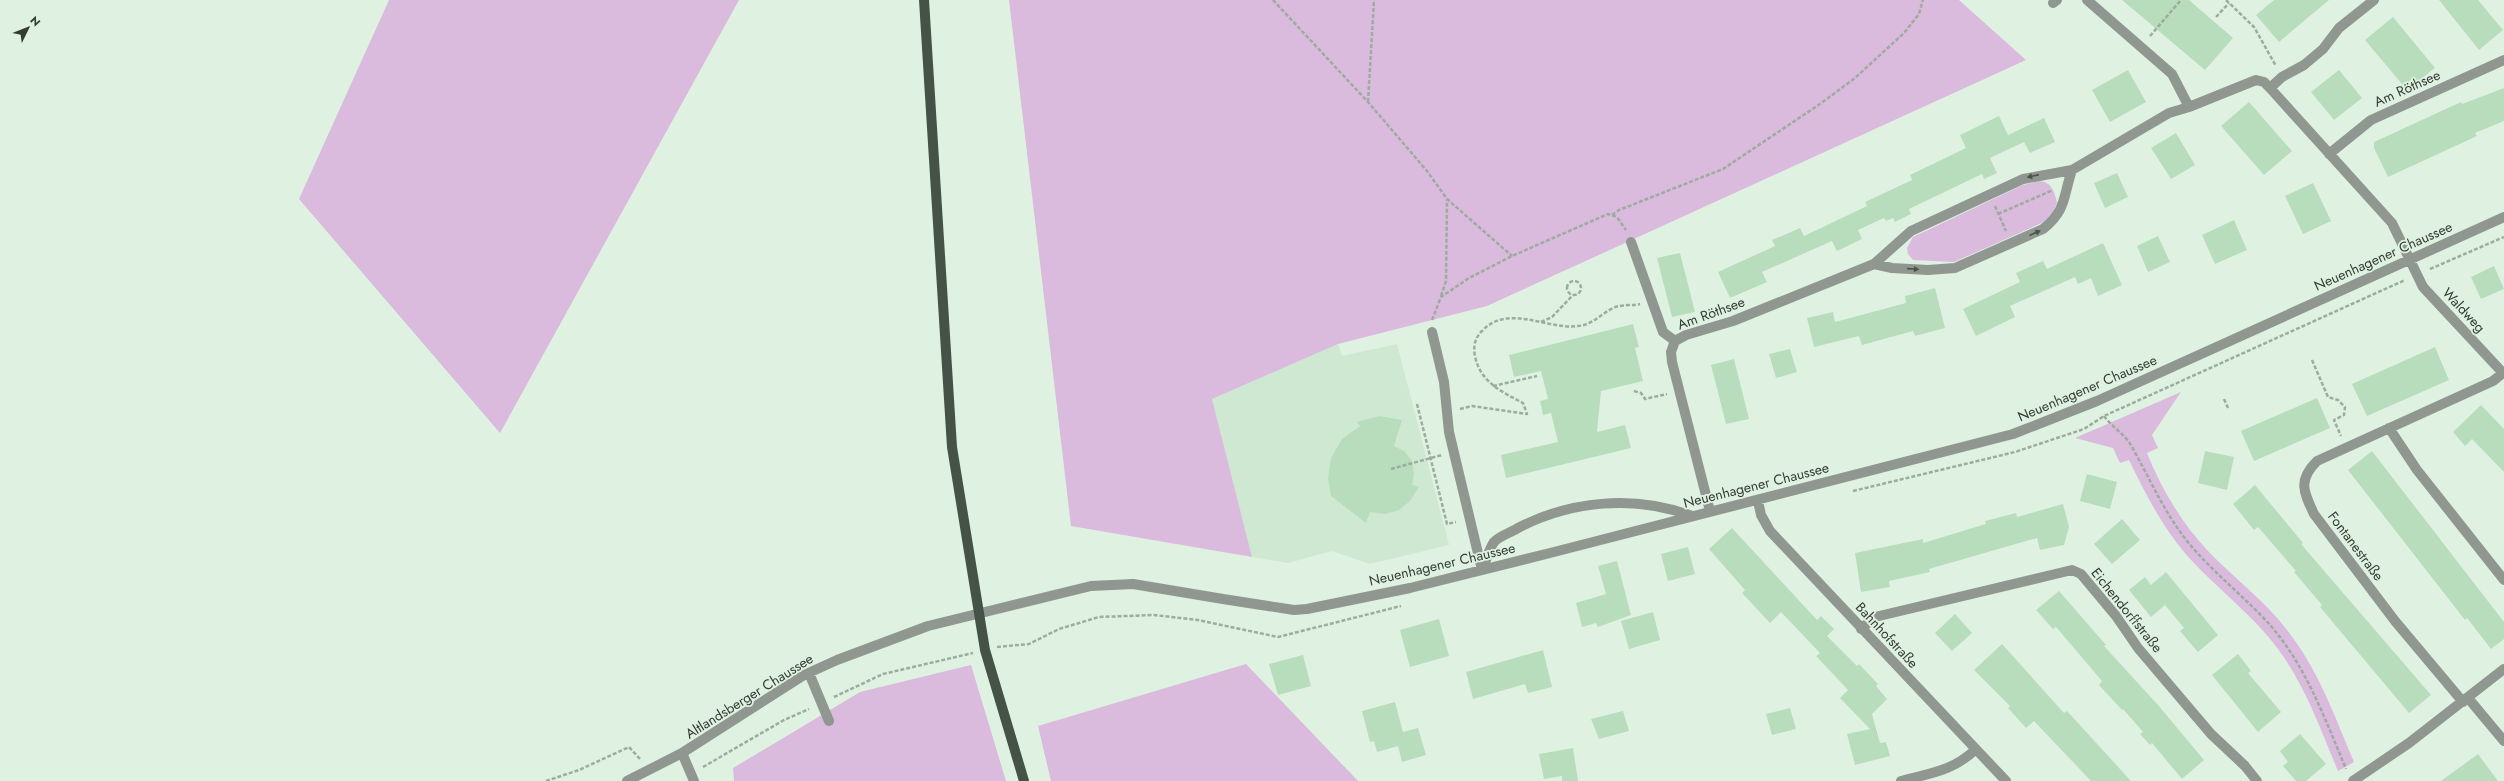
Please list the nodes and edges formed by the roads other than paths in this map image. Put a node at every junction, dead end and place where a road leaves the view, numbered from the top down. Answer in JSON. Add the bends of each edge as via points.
{"nodes":[{"id":1,"x":924,"y":0,"type":"edge"},
{"id":2,"x":2087,"y":0,"type":"edge"},
{"id":3,"x":2374,"y":0,"type":"edge"},
{"id":4,"x":2504,"y":60,"type":"edge"},
{"id":5,"x":2270,"y":88,"type":"junction"},
{"id":6,"x":2189,"y":107,"type":"junction"},
{"id":7,"x":2329,"y":154,"type":"junction"},
{"id":8,"x":2072,"y":170,"type":"junction"},
{"id":9,"x":2504,"y":217,"type":"edge"},
{"id":10,"x":1631,"y":242,"type":"road end"},
{"id":11,"x":2409,"y":260,"type":"junction"},
{"id":12,"x":1874,"y":264,"type":"junction"},
{"id":13,"x":1432,"y":332,"type":"road end"},
{"id":14,"x":1675,"y":341,"type":"junction"},
{"id":15,"x":2503,"y":373,"type":"edge"},
{"id":16,"x":2389,"y":428,"type":"junction"},
{"id":17,"x":1758,"y":501,"type":"junction"},
{"id":18,"x":1710,"y":511,"type":"junction"},
{"id":19,"x":1692,"y":516,"type":"junction"},
{"id":20,"x":1482,"y":570,"type":"junction"},
{"id":21,"x":2504,"y":580,"type":"edge"},
{"id":22,"x":980,"y":613,"type":"junction"},
{"id":23,"x":1861,"y":629,"type":"junction"},
{"id":24,"x":2504,"y":669,"type":"edge"},
{"id":25,"x":809,"y":673,"type":"junction"},
{"id":26,"x":2466,"y":700,"type":"junction"},
{"id":27,"x":829,"y":721,"type":"dead end"},
{"id":28,"x":2504,"y":741,"type":"edge"},
{"id":29,"x":1976,"y":749,"type":"junction"},
{"id":30,"x":682,"y":753,"type":"junction"},
{"id":31,"x":2350,"y":778,"type":"edge"},
{"id":32,"x":627,"y":781,"type":"edge"},
{"id":33,"x":694,"y":781,"type":"edge"},
{"id":34,"x":1024,"y":781,"type":"edge"},
{"id":35,"x":1901,"y":781,"type":"edge"},
{"id":36,"x":2006,"y":781,"type":"edge"},
{"id":37,"x":2257,"y":781,"type":"edge"}],
"edges":[{"from":1,"to":22,"type":"main road","via":[[952,447]]},
{"from":2,"to":6,"type":"street","via":[[2172,74]]},
{"from":3,"to":5,"type":"street","via":[[2339,28],[2323,49]]},
{"from":4,"to":7,"type":"street","name":"Am Röthsee","via":[[2371,120]]},
{"from":5,"to":6,"type":"street","name":"Am Röthsee","via":[[2264,82],[2256,80]]},
{"from":5,"to":7,"type":"street","name":"Am Röthsee"},
{"from":6,"to":8,"type":"street","name":"Am Röthsee","via":[[2169,112]]},
{"from":7,"to":11,"type":"street","name":"Am Röthsee","via":[[2392,223]]},
{"from":8,"to":12,"type":"street","name":"Am Röthsee","one_way":true,"via":[[2023,179],[1911,230]]},
{"from":12,"to":8,"type":"street","name":"Am Röthsee","one_way":true,"via":[[1928,270],[1955,268],[2044,229],[2056,219],[2063,206]]},
{"from":9,"to":11,"type":"street","name":"Neuenhagener Chaussee"},
{"from":10,"to":14,"type":"street","via":[[1663,332]]},
{"from":11,"to":15,"type":"street","name":"Waldweg","via":[[2423,287]]},
{"from":11,"to":17,"type":"street","name":"Neuenhagener Chaussee","via":[[2053,420],[2013,434]]},
{"from":12,"to":14,"type":"street","name":"Am Röthsee"},
{"from":13,"to":20,"type":"street","via":[[1444,382],[1454,452]]},
{"from":14,"to":18,"type":"street","name":"Am Röthsee","via":[[1671,352],[1672,362]]},
{"from":15,"to":16,"type":"street","name":"Fontanestraße","via":[[2493,381]]},
{"from":16,"to":21,"type":"street","via":[[2417,470]]},
{"from":16,"to":26,"type":"street","name":"Fontanestraße","via":[[2317,461],[2304,481],[2304,494],[2314,514],[2395,621]]},
{"from":17,"to":18,"type":"street","name":"Neuenhagener Chaussee"},
{"from":17,"to":23,"type":"street","name":"Bahnhofstraße","via":[[1761,515],[1770,531]]},
{"from":18,"to":19,"type":"street","name":"Neuenhagener Chaussee"},
{"from":19,"to":20,"type":"street","name":"Neuenhagener Chaussee"},
{"from":19,"to":20,"type":"street","via":[[1676,510],[1604,502],[1540,517],[1494,541]]},
{"from":20,"to":22,"type":"street","name":"Neuenhagener Chaussee","via":[[1307,609],[1294,610],[1231,601],[1133,584],[1091,586]]},
{"from":22,"to":25,"type":"street","name":"Altlandsberger Chaussee","via":[[928,626]]},
{"from":22,"to":34,"type":"main road","via":[[988,663]]},
{"from":23,"to":29,"type":"street","name":"Bahnhofstraße"},
{"from":23,"to":37,"type":"street","name":"Eichendorffstraße","via":[[1875,617],[2072,570],[2081,574],[2116,616],[2138,648],[2211,734]]},
{"from":24,"to":26,"type":"street"},
{"from":25,"to":27,"type":"street"},
{"from":25,"to":30,"type":"street","name":"Altlandsberger Chaussee"},
{"from":26,"to":28,"type":"street","name":"Fontanestraße"},
{"from":26,"to":31,"type":"street"},
{"from":29,"to":35,"type":"street","via":[[1963,762],[1952,768]]},
{"from":29,"to":36,"type":"street","name":"Bahnhofstraße"},
{"from":30,"to":32,"type":"street","name":"Altlandsberger Chaussee"},
{"from":30,"to":33,"type":"street"}]}
